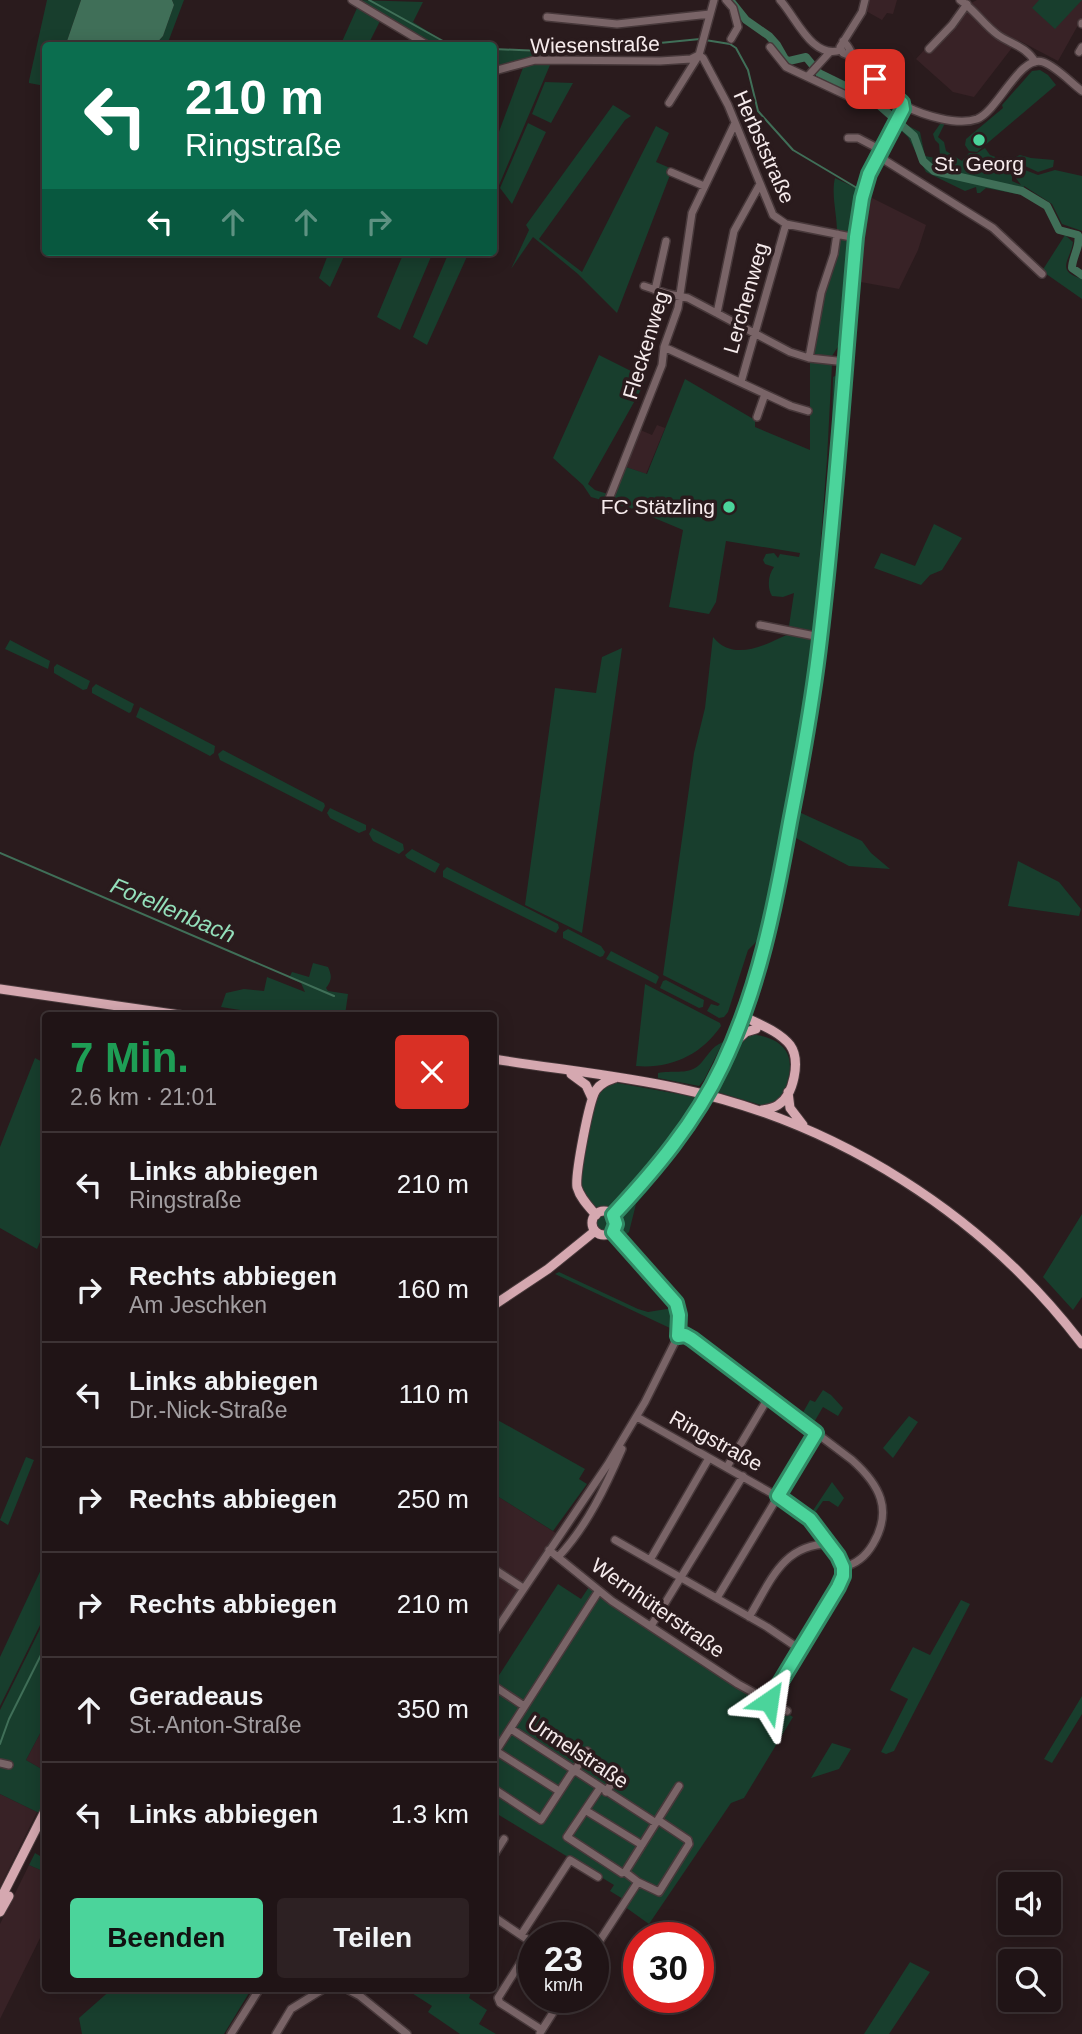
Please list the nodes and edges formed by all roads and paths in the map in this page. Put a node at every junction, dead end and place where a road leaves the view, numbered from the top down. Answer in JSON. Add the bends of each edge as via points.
{"nodes":[{"id":1,"x":352,"y":0,"type":"edge"},
{"id":2,"x":714,"y":0,"type":"edge"},
{"id":3,"x":726,"y":0,"type":"edge"},
{"id":4,"x":780,"y":0,"type":"edge"},
{"id":5,"x":865,"y":0,"type":"edge"},
{"id":6,"x":964,"y":2,"type":"edge"},
{"id":7,"x":710,"y":13,"type":"junction"},
{"id":8,"x":547,"y":17,"type":"dead end"},
{"id":9,"x":731,"y":39,"type":"dead end"},
{"id":10,"x":843,"y":41,"type":"junction"},
{"id":11,"x":422,"y":42,"type":"edge"},
{"id":12,"x":771,"y":47,"type":"dead end"},
{"id":13,"x":929,"y":49,"type":"dead end"},
{"id":14,"x":841,"y":50,"type":"junction"},
{"id":15,"x":830,"y":53,"type":"junction"},
{"id":16,"x":852,"y":54,"type":"junction"},
{"id":17,"x":699,"y":55,"type":"junction"},
{"id":18,"x":1035,"y":62,"type":"junction"},
{"id":19,"x":497,"y":71,"type":"edge"},
{"id":20,"x":813,"y":71,"type":"junction"},
{"id":21,"x":1081,"y":89,"type":"edge"},
{"id":22,"x":850,"y":97,"type":"dead end"},
{"id":23,"x":669,"y":103,"type":"dead end"},
{"id":24,"x":903,"y":106,"type":"junction"},
{"id":25,"x":735,"y":123,"type":"junction"},
{"id":26,"x":848,"y":138,"type":"dead end"},
{"id":27,"x":879,"y":153,"type":"junction"},
{"id":28,"x":671,"y":172,"type":"dead end"},
{"id":29,"x":760,"y":184,"type":"junction"},
{"id":30,"x":704,"y":186,"type":"junction"},
{"id":31,"x":786,"y":224,"type":"junction"},
{"id":32,"x":837,"y":234,"type":"junction"},
{"id":33,"x":856,"y":237,"type":"junction"},
{"id":34,"x":666,"y":241,"type":"dead end"},
{"id":35,"x":1042,"y":274,"type":"dead end"},
{"id":36,"x":644,"y":286,"type":"dead end"},
{"id":37,"x":655,"y":290,"type":"junction"},
{"id":38,"x":680,"y":297,"type":"junction"},
{"id":39,"x":717,"y":313,"type":"junction"},
{"id":40,"x":755,"y":332,"type":"junction"},
{"id":41,"x":664,"y":347,"type":"junction"},
{"id":42,"x":809,"y":358,"type":"junction"},
{"id":43,"x":846,"y":362,"type":"junction"},
{"id":44,"x":741,"y":382,"type":"junction"},
{"id":45,"x":765,"y":394,"type":"junction"},
{"id":46,"x":808,"y":411,"type":"dead end"},
{"id":47,"x":757,"y":417,"type":"dead end"},
{"id":48,"x":605,"y":509,"type":"dead end"},
{"id":49,"x":760,"y":625,"type":"dead end"},
{"id":50,"x":820,"y":637,"type":"junction"},
{"id":51,"x":0,"y":989,"type":"edge"},
{"id":52,"x":159,"y":1012,"type":"edge"},
{"id":53,"x":743,"y":1016,"type":"junction"},
{"id":54,"x":756,"y":1029,"type":"junction"},
{"id":55,"x":776,"y":1034,"type":"junction"},
{"id":56,"x":730,"y":1049,"type":"junction"},
{"id":57,"x":497,"y":1059,"type":"edge"},
{"id":58,"x":567,"y":1071,"type":"junction"},
{"id":59,"x":616,"y":1077,"type":"junction"},
{"id":60,"x":788,"y":1092,"type":"junction"},
{"id":61,"x":592,"y":1098,"type":"junction"},
{"id":62,"x":760,"y":1110,"type":"junction"},
{"id":63,"x":807,"y":1129,"type":"junction"},
{"id":64,"x":596,"y":1214,"type":"junction"},
{"id":65,"x":613,"y":1215,"type":"junction"},
{"id":66,"x":595,"y":1231,"type":"junction"},
{"id":67,"x":613,"y":1232,"type":"junction"},
{"id":68,"x":497,"y":1303,"type":"edge"},
{"id":69,"x":678,"y":1336,"type":"junction"},
{"id":70,"x":1082,"y":1344,"type":"edge"},
{"id":71,"x":768,"y":1398,"type":"junction"},
{"id":72,"x":637,"y":1416,"type":"junction"},
{"id":73,"x":816,"y":1433,"type":"junction"},
{"id":74,"x":709,"y":1458,"type":"junction"},
{"id":75,"x":611,"y":1465,"type":"junction"},
{"id":76,"x":727,"y":1467,"type":"junction"},
{"id":77,"x":743,"y":1476,"type":"junction"},
{"id":78,"x":778,"y":1496,"type":"junction"},
{"id":79,"x":822,"y":1536,"type":"junction"},
{"id":80,"x":615,"y":1540,"type":"dead end"},
{"id":81,"x":816,"y":1544,"type":"junction"},
{"id":82,"x":829,"y":1544,"type":"junction"},
{"id":83,"x":549,"y":1550,"type":"junction"},
{"id":84,"x":559,"y":1556,"type":"junction"},
{"id":85,"x":650,"y":1560,"type":"junction"},
{"id":86,"x":843,"y":1567,"type":"junction"},
{"id":87,"x":497,"y":1571,"type":"edge"},
{"id":88,"x":681,"y":1578,"type":"junction"},
{"id":89,"x":523,"y":1588,"type":"junction"},
{"id":90,"x":598,"y":1592,"type":"junction"},
{"id":91,"x":717,"y":1598,"type":"junction"},
{"id":92,"x":750,"y":1617,"type":"junction"},
{"id":93,"x":652,"y":1626,"type":"junction"},
{"id":94,"x":497,"y":1628,"type":"edge"},
{"id":95,"x":801,"y":1650,"type":"junction"},
{"id":96,"x":497,"y":1687,"type":"edge"},
{"id":97,"x":769,"y":1701,"type":"junction"},
{"id":98,"x":524,"y":1706,"type":"junction"},
{"id":99,"x":787,"y":1711,"type":"dead end"},
{"id":100,"x":511,"y":1729,"type":"junction"},
{"id":101,"x":497,"y":1749,"type":"edge"},
{"id":102,"x":587,"y":1751,"type":"dead end"},
{"id":103,"x":497,"y":1753,"type":"edge"},
{"id":104,"x":573,"y":1771,"type":"junction"},
{"id":105,"x":619,"y":1772,"type":"dead end"},
{"id":106,"x":679,"y":1786,"type":"dead end"},
{"id":107,"x":603,"y":1790,"type":"junction"},
{"id":108,"x":497,"y":1791,"type":"edge"},
{"id":109,"x":559,"y":1791,"type":"junction"},
{"id":110,"x":586,"y":1810,"type":"junction"},
{"id":111,"x":42,"y":1817,"type":"edge"},
{"id":112,"x":657,"y":1822,"type":"junction"},
{"id":113,"x":42,"y":1830,"type":"edge"},
{"id":114,"x":503,"y":1839,"type":"dead end"},
{"id":115,"x":642,"y":1845,"type":"junction"},
{"id":116,"x":497,"y":1850,"type":"edge"},
{"id":117,"x":625,"y":1872,"type":"junction"},
{"id":118,"x":598,"y":1877,"type":"dead end"},
{"id":119,"x":638,"y":1882,"type":"junction"},
{"id":120,"x":0,"y":1900,"type":"edge"},
{"id":121,"x":0,"y":1912,"type":"edge"},
{"id":122,"x":497,"y":1919,"type":"edge"},
{"id":123,"x":530,"y":1922,"type":"edge"},
{"id":124,"x":609,"y":1928,"type":"edge"},
{"id":125,"x":518,"y":1934,"type":"edge"},
{"id":126,"x":518,"y":1967,"type":"edge"},
{"id":127,"x":258,"y":1992,"type":"edge"},
{"id":128,"x":318,"y":1992,"type":"edge"},
{"id":129,"x":353,"y":1992,"type":"edge"},
{"id":130,"x":553,"y":2013,"type":"edge"},
{"id":131,"x":541,"y":2032,"type":"edge"},
{"id":132,"x":234,"y":2033,"type":"edge"},
{"id":133,"x":275,"y":2034,"type":"edge"},
{"id":134,"x":407,"y":2034,"type":"edge"}],
"edges":[{"from":1,"to":11,"type":"street"},
{"from":2,"to":7,"type":"street"},
{"from":3,"to":9,"type":"street","via":[[738,27]]},
{"from":4,"to":15,"type":"street","via":[[806,35]]},
{"from":5,"to":10,"type":"street"},
{"from":6,"to":13,"type":"street"},
{"from":6,"to":18,"type":"street","via":[[998,35],[1030,53]]},
{"from":7,"to":8,"type":"street","via":[[617,23]]},
{"from":7,"to":17,"type":"street"},
{"from":10,"to":14,"type":"street"},
{"from":10,"to":16,"type":"street"},
{"from":12,"to":20,"type":"street","via":[[786,67]]},
{"from":14,"to":15,"type":"street"},
{"from":14,"to":16,"type":"street"},
{"from":15,"to":20,"type":"street"},
{"from":16,"to":24,"type":"street"},
{"from":17,"to":19,"type":"street","name":"Wiesenstraße","via":[[657,61],[535,60]]},
{"from":17,"to":23,"type":"street"},
{"from":17,"to":25,"type":"street","name":"Herbststraße"},
{"from":18,"to":21,"type":"street","via":[[1043,62]]},
{"from":18,"to":24,"type":"street","via":[[1023,68],[987,113],[976,119],[951,120]]},
{"from":20,"to":22,"type":"street"},
{"from":24,"to":27,"type":"street"},
{"from":25,"to":29,"type":"street","name":"Herbststraße"},
{"from":25,"to":30,"type":"street","name":"Fleckenweg"},
{"from":26,"to":27,"type":"street","via":[[858,138]]},
{"from":27,"to":33,"type":"street","via":[[862,198]]},
{"from":27,"to":35,"type":"street","via":[[993,228]]},
{"from":28,"to":30,"type":"street"},
{"from":29,"to":31,"type":"street","name":"Herbststraße","via":[[773,215]]},
{"from":29,"to":39,"type":"street","via":[[734,231]]},
{"from":30,"to":38,"type":"street","name":"Fleckenweg","via":[[690,224]]},
{"from":31,"to":32,"type":"street","name":"Herbststraße"},
{"from":31,"to":40,"type":"street","name":"Lerchenweg"},
{"from":32,"to":33,"type":"street","name":"Herbststraße"},
{"from":32,"to":42,"type":"street"},
{"from":33,"to":43,"type":"street"},
{"from":34,"to":37,"type":"street"},
{"from":36,"to":37,"type":"street"},
{"from":37,"to":38,"type":"street"},
{"from":38,"to":39,"type":"street"},
{"from":38,"to":41,"type":"street","name":"Fleckenweg"},
{"from":39,"to":40,"type":"street"},
{"from":40,"to":42,"type":"street"},
{"from":40,"to":44,"type":"street","name":"Lerchenweg"},
{"from":41,"to":44,"type":"street"},
{"from":41,"to":48,"type":"street","name":"Fleckenweg","via":[[662,365]]},
{"from":42,"to":43,"type":"street"},
{"from":43,"to":50,"type":"street"},
{"from":44,"to":45,"type":"street"},
{"from":45,"to":46,"type":"street"},
{"from":45,"to":47,"type":"street"},
{"from":49,"to":50,"type":"street"},
{"from":50,"to":53,"type":"street","via":[[773,912]]},
{"from":51,"to":52,"type":"main road"},
{"from":53,"to":54,"type":"main road"},
{"from":53,"to":55,"type":"main road"},
{"from":53,"to":56,"type":"main road"},
{"from":54,"to":55,"type":"main road"},
{"from":54,"to":56,"type":"main road","via":[[742,1035]]},
{"from":55,"to":60,"type":"main road","via":[[794,1052],[795,1069]]},
{"from":56,"to":65,"type":"main road","bridge":true,"via":[[700,1106],[666,1156]]},
{"from":57,"to":58,"type":"main road"},
{"from":58,"to":59,"type":"main road"},
{"from":58,"to":61,"type":"main road","via":[[582,1080]]},
{"from":59,"to":61,"type":"main road","via":[[600,1085]]},
{"from":59,"to":62,"type":"main road","via":[[676,1087]]},
{"from":60,"to":62,"type":"main road","via":[[779,1105]]},
{"from":60,"to":63,"type":"main road","via":[[790,1108]]},
{"from":61,"to":64,"type":"main road","via":[[577,1187]]},
{"from":62,"to":63,"type":"main road"},
{"from":63,"to":70,"type":"main road","via":[[881,1166],[975,1231],[1022,1275]]},
{"from":64,"to":65,"type":"main road","via":[[605,1211]]},
{"from":64,"to":66,"type":"main road"},
{"from":65,"to":67,"type":"main road"},
{"from":66,"to":67,"type":"main road"},
{"from":66,"to":68,"type":"main road"},
{"from":67,"to":69,"type":"street","via":[[672,1297],[679,1315]]},
{"from":69,"to":71,"type":"street","via":[[692,1339]]},
{"from":69,"to":72,"type":"street"},
{"from":71,"to":73,"type":"street"},
{"from":71,"to":76,"type":"street"},
{"from":72,"to":74,"type":"street","name":"Ringstraße"},
{"from":72,"to":75,"type":"street"},
{"from":73,"to":78,"type":"street"},
{"from":73,"to":86,"type":"street","via":[[862,1469],[883,1507],[883,1522],[870,1548],[857,1562]]},
{"from":74,"to":76,"type":"street","name":"Ringstraße"},
{"from":74,"to":85,"type":"street"},
{"from":75,"to":83,"type":"street"},
{"from":75,"to":84,"type":"street","via":[[579,1529]]},
{"from":76,"to":77,"type":"street","name":"Ringstraße"},
{"from":77,"to":78,"type":"street","name":"Ringstraße"},
{"from":77,"to":88,"type":"street"},
{"from":78,"to":79,"type":"street","name":"Ringstraße","via":[[810,1519]]},
{"from":78,"to":91,"type":"street"},
{"from":79,"to":81,"type":"street"},
{"from":79,"to":82,"type":"street","name":"Ringstraße"},
{"from":80,"to":85,"type":"street"},
{"from":81,"to":82,"type":"street"},
{"from":81,"to":92,"type":"street","via":[[783,1560]]},
{"from":82,"to":86,"type":"street","name":"Ringstraße"},
{"from":83,"to":84,"type":"street","name":"Wernhüterstraße"},
{"from":83,"to":89,"type":"street"},
{"from":84,"to":90,"type":"street","name":"Wernhüterstraße"},
{"from":85,"to":88,"type":"street"},
{"from":86,"to":95,"type":"street","via":[[838,1587]]},
{"from":87,"to":89,"type":"street"},
{"from":88,"to":91,"type":"street"},
{"from":88,"to":93,"type":"street"},
{"from":89,"to":94,"type":"street"},
{"from":90,"to":93,"type":"street","name":"Wernhüterstraße"},
{"from":90,"to":98,"type":"street","name":"Urmelstraße"},
{"from":91,"to":92,"type":"street"},
{"from":92,"to":95,"type":"street"},
{"from":93,"to":97,"type":"street","name":"Wernhüterstraße"},
{"from":95,"to":97,"type":"street"},
{"from":96,"to":98,"type":"street"},
{"from":97,"to":99,"type":"street","name":"Wernhüterstraße"},
{"from":98,"to":100,"type":"street","name":"Urmelstraße"},
{"from":100,"to":101,"type":"street"},
{"from":100,"to":104,"type":"street","name":"Urmelstraße"},
{"from":102,"to":104,"type":"street"},
{"from":103,"to":109,"type":"street"},
{"from":104,"to":107,"type":"street","name":"Urmelstraße"},
{"from":104,"to":109,"type":"street"},
{"from":105,"to":107,"type":"street"},
{"from":106,"to":112,"type":"street"},
{"from":107,"to":110,"type":"street"},
{"from":107,"to":112,"type":"street","name":"Urmelstraße"},
{"from":108,"to":109,"type":"street","via":[[541,1820]]},
{"from":110,"to":115,"type":"street"},
{"from":110,"to":117,"type":"street","via":[[567,1838]]},
{"from":111,"to":120,"type":"main road"},
{"from":112,"to":115,"type":"street"},
{"from":112,"to":119,"type":"street","name":"Urmelstraße","via":[[690,1844],[659,1892]]},
{"from":113,"to":121,"type":"main road"},
{"from":114,"to":116,"type":"street"},
{"from":115,"to":117,"type":"street"},
{"from":117,"to":119,"type":"street"},
{"from":118,"to":123,"type":"street","via":[[570,1860]]},
{"from":119,"to":124,"type":"street"},
{"from":122,"to":125,"type":"street"},
{"from":126,"to":131,"type":"street","via":[[498,1998]]},
{"from":127,"to":132,"type":"street"},
{"from":128,"to":133,"type":"street","via":[[294,2007]]},
{"from":129,"to":134,"type":"street"},
{"from":130,"to":131,"type":"street"}]}
